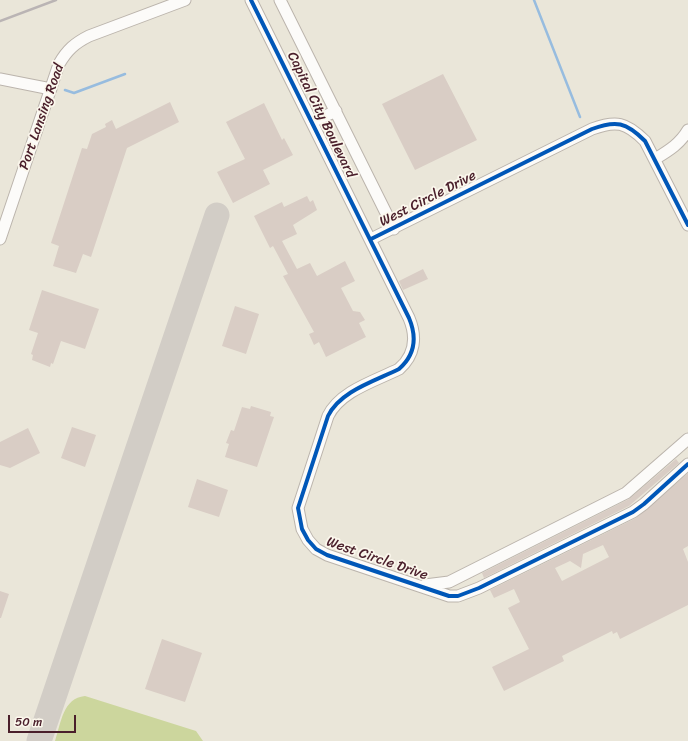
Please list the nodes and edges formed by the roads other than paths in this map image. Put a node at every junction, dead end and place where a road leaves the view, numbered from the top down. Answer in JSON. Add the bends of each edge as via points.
{"nodes":[{"id":1,"x":185,"y":0,"type":"edge"},
{"id":2,"x":251,"y":0,"type":"edge"},
{"id":3,"x":280,"y":0,"type":"edge"},
{"id":4,"x":0,"y":79,"type":"edge"},
{"id":5,"x":51,"y":89,"type":"junction"},
{"id":6,"x":336,"y":111,"type":"junction"},
{"id":7,"x":312,"y":122,"type":"junction"},
{"id":8,"x":688,"y":130,"type":"edge"},
{"id":9,"x":655,"y":159,"type":"junction"},
{"id":10,"x":688,"y":225,"type":"edge"},
{"id":11,"x":394,"y":228,"type":"junction"},
{"id":12,"x":0,"y":239,"type":"edge"},
{"id":13,"x":371,"y":239,"type":"junction"},
{"id":14,"x":688,"y":439,"type":"edge"},
{"id":15,"x":688,"y":464,"type":"edge"},
{"id":16,"x":421,"y":586,"type":"junction"}],
"edges":[{"from":1,"to":5,"type":"street","name":"Port Lansing Road","via":[[74,44],[66,51],[59,64]]},
{"from":2,"to":7,"type":"street","name":"Capital City Boulevard"},
{"from":3,"to":6,"type":"street","name":"Capital City Boulevard"},
{"from":4,"to":5,"type":"street"},
{"from":5,"to":12,"type":"street","name":"Port Lansing Road"},
{"from":6,"to":7,"type":"street","name":"Capital City Boulevard"},
{"from":6,"to":11,"type":"street","name":"Capital City Boulevard"},
{"from":7,"to":13,"type":"street","name":"Capital City Boulevard"},
{"from":8,"to":9,"type":"street","via":[[683,139]]},
{"from":9,"to":10,"type":"street","name":"West Circle Drive"},
{"from":9,"to":11,"type":"street","name":"West Circle Drive","via":[[634,130],[621,124],[608,123]]},
{"from":11,"to":13,"type":"street","name":"West Circle Drive"},
{"from":13,"to":16,"type":"street","name":"West Circle Drive","via":[[413,327],[413,347],[405,364],[399,369],[349,394],[332,408],[298,508],[298,518],[308,540],[316,549],[327,555]]},
{"from":14,"to":16,"type":"street","via":[[626,494],[449,582]]},
{"from":15,"to":16,"type":"street","name":"West Circle Drive","via":[[633,512],[479,588],[458,596],[449,596]]}]}
